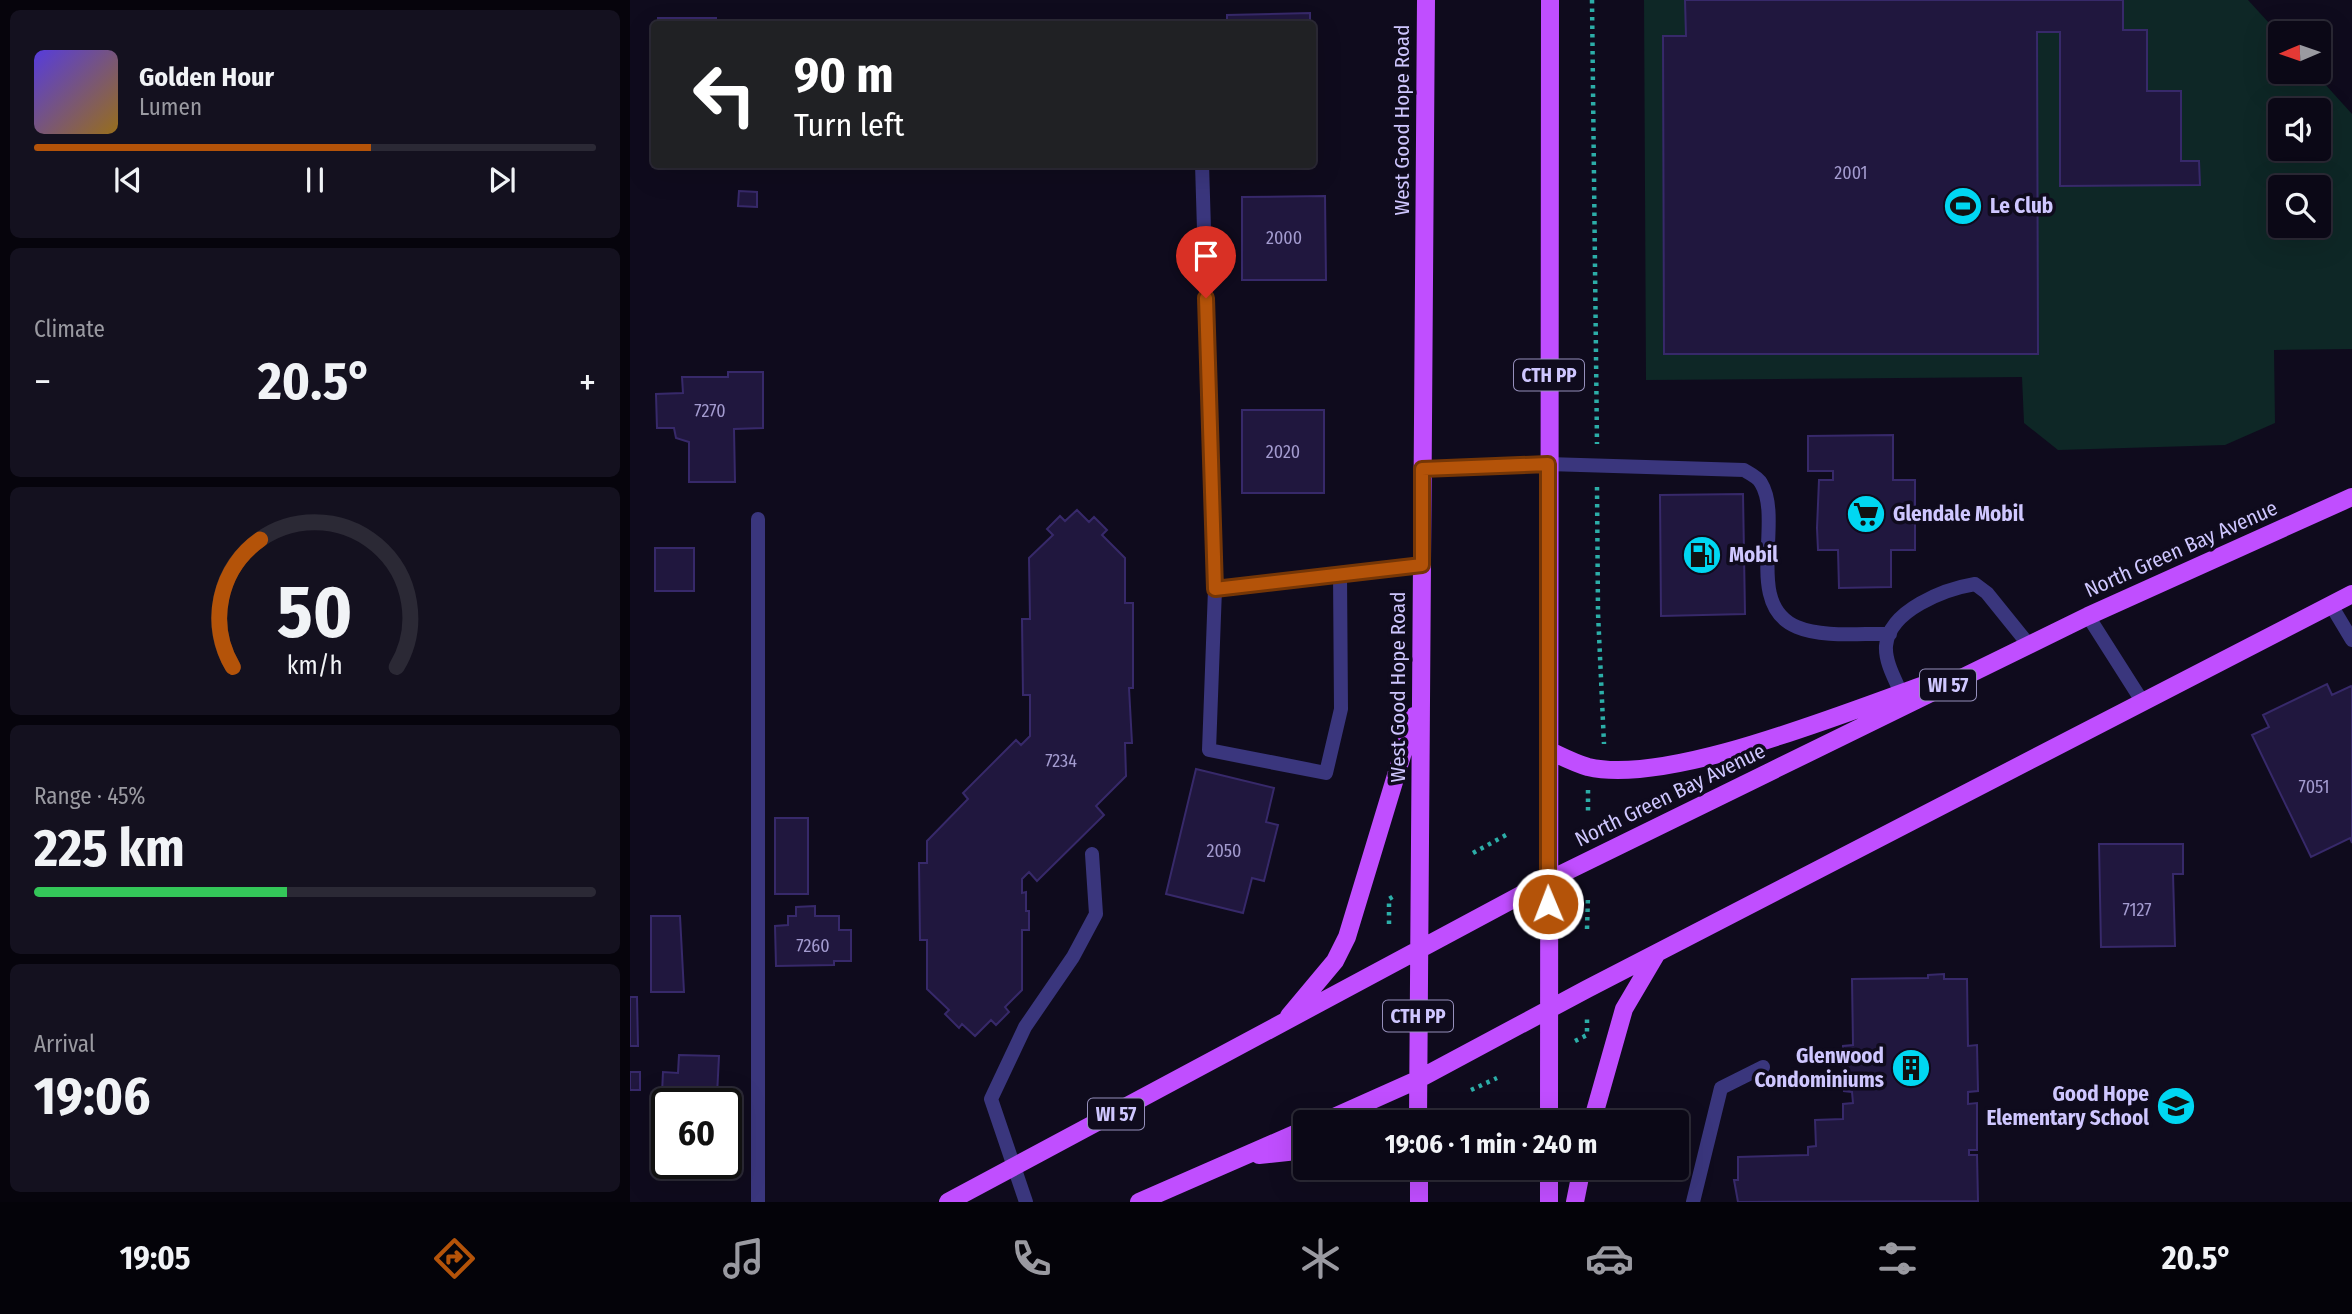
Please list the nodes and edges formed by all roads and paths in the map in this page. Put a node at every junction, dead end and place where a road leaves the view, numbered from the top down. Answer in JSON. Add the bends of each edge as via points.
{"nodes":[{"id":1,"x":1426,"y":0,"type":"edge"},
{"id":2,"x":1550,"y":0,"type":"edge"},
{"id":3,"x":1592,"y":0,"type":"edge"},
{"id":4,"x":1202,"y":168,"type":"edge"},
{"id":5,"x":1548,"y":464,"type":"junction"},
{"id":6,"x":1597,"y":465,"type":"junction"},
{"id":7,"x":1422,"y":469,"type":"junction"},
{"id":8,"x":2352,"y":497,"type":"edge"},
{"id":9,"x":758,"y":519,"type":"dead end"},
{"id":10,"x":1422,"y":565,"type":"junction"},
{"id":11,"x":1340,"y":574,"type":"junction"},
{"id":12,"x":1215,"y":589,"type":"junction"},
{"id":13,"x":2352,"y":594,"type":"edge"},
{"id":14,"x":2331,"y":605,"type":"junction"},
{"id":15,"x":2088,"y":616,"type":"junction"},
{"id":16,"x":1889,"y":634,"type":"junction"},
{"id":17,"x":2352,"y":640,"type":"edge"},
{"id":18,"x":2029,"y":645,"type":"junction"},
{"id":19,"x":1996,"y":661,"type":"junction"},
{"id":20,"x":1901,"y":693,"type":"junction"},
{"id":21,"x":1420,"y":695,"type":"junction"},
{"id":22,"x":2142,"y":701,"type":"junction"},
{"id":23,"x":1604,"y":748,"type":"dead end"},
{"id":24,"x":1548,"y":750,"type":"junction"},
{"id":25,"x":1506,"y":835,"type":"dead end"},
{"id":26,"x":1473,"y":853,"type":"dead end"},
{"id":27,"x":1092,"y":854,"type":"dead end"},
{"id":28,"x":1547,"y":881,"type":"junction"},
{"id":29,"x":1588,"y":895,"type":"dead end"},
{"id":30,"x":1587,"y":929,"type":"dead end"},
{"id":31,"x":1418,"y":951,"type":"junction"},
{"id":32,"x":1657,"y":953,"type":"junction"},
{"id":33,"x":1387,"y":999,"type":"dead end"},
{"id":34,"x":1550,"y":1008,"type":"junction"},
{"id":35,"x":1588,"y":1012,"type":"dead end"},
{"id":36,"x":1283,"y":1024,"type":"junction"},
{"id":37,"x":1387,"y":1031,"type":"dead end"},
{"id":38,"x":1575,"y":1041,"type":"dead end"},
{"id":39,"x":1763,"y":1068,"type":"dead end"},
{"id":40,"x":1497,"y":1078,"type":"dead end"},
{"id":41,"x":1417,"y":1080,"type":"junction"},
{"id":42,"x":1472,"y":1090,"type":"dead end"},
{"id":43,"x":1350,"y":1110,"type":"edge"},
{"id":44,"x":1418,"y":1110,"type":"edge"},
{"id":45,"x":1549,"y":1110,"type":"edge"},
{"id":46,"x":1595,"y":1110,"type":"edge"},
{"id":47,"x":1293,"y":1135,"type":"edge"},
{"id":48,"x":1293,"y":1151,"type":"edge"},
{"id":49,"x":1241,"y":1157,"type":"junction"},
{"id":50,"x":1016,"y":1167,"type":"junction"},
{"id":51,"x":1416,"y":1180,"type":"edge"},
{"id":52,"x":1549,"y":1180,"type":"edge"},
{"id":53,"x":1579,"y":1180,"type":"edge"},
{"id":54,"x":758,"y":1202,"type":"edge"},
{"id":55,"x":948,"y":1202,"type":"edge"},
{"id":56,"x":1026,"y":1202,"type":"edge"},
{"id":57,"x":1139,"y":1202,"type":"edge"},
{"id":58,"x":1419,"y":1202,"type":"edge"},
{"id":59,"x":1549,"y":1202,"type":"edge"},
{"id":60,"x":1575,"y":1202,"type":"edge"},
{"id":61,"x":1693,"y":1202,"type":"edge"}],
"edges":[{"from":1,"to":7,"type":"main road","name":"West Good Hope Road","number":"CTH PP"},
{"from":2,"to":5,"type":"main road","number":"CTH PP"},
{"from":3,"to":6,"type":"path"},
{"from":4,"to":12,"type":"lane"},
{"from":5,"to":6,"type":"lane"},
{"from":5,"to":7,"type":"lane"},
{"from":5,"to":24,"type":"main road","number":"CTH PP"},
{"from":6,"to":16,"type":"lane","via":[[1744,470],[1760,481],[1766,496],[1768,576],[1773,605],[1781,617],[1798,628]]},
{"from":6,"to":23,"type":"path"},
{"from":7,"to":10,"type":"main road","name":"West Good Hope Road","number":"CTH PP"},
{"from":8,"to":15,"type":"main road","name":"North Green Bay Avenue","number":"WI 57"},
{"from":9,"to":54,"type":"lane"},
{"from":10,"to":11,"type":"lane"},
{"from":10,"to":21,"type":"main road","name":"West Good Hope Road","number":"CTH PP"},
{"from":11,"to":12,"type":"lane"},
{"from":11,"to":12,"type":"lane","via":[[1341,709],[1326,773],[1209,750]]},
{"from":13,"to":14,"type":"main road"},
{"from":14,"to":17,"type":"lane"},
{"from":14,"to":22,"type":"main road"},
{"from":15,"to":18,"type":"main road","name":"North Green Bay Avenue","number":"WI 57"},
{"from":15,"to":22,"type":"lane"},
{"from":16,"to":18,"type":"lane","via":[[1898,620],[1946,589],[1975,584]]},
{"from":16,"to":20,"type":"lane","via":[[1889,665]]},
{"from":18,"to":19,"type":"main road","name":"North Green Bay Avenue","number":"WI 57"},
{"from":19,"to":20,"type":"main road"},
{"from":19,"to":28,"type":"main road","name":"North Green Bay Avenue","number":"WI 57"},
{"from":20,"to":24,"type":"main road","via":[[1732,750],[1662,766],[1588,767]]},
{"from":21,"to":31,"type":"main road","name":"West Good Hope Road","number":"CTH PP"},
{"from":21,"to":36,"type":"main road","via":[[1347,937],[1335,961]]},
{"from":22,"to":32,"type":"main road"},
{"from":24,"to":28,"type":"main road","number":"CTH PP"},
{"from":25,"to":26,"type":"path"},
{"from":27,"to":50,"type":"lane","via":[[1096,914],[1025,1027],[991,1098]]},
{"from":28,"to":31,"type":"main road","name":"North Green Bay Avenue","number":"WI 57"},
{"from":28,"to":34,"type":"main road","number":"CTH PP"},
{"from":29,"to":30,"type":"path"},
{"from":31,"to":36,"type":"main road","name":"North Green Bay Avenue","number":"WI 57"},
{"from":31,"to":41,"type":"main road","name":"West Good Hope Road","number":"CTH PP"},
{"from":32,"to":34,"type":"main road"},
{"from":32,"to":46,"type":"main road","via":[[1624,1009]]},
{"from":33,"to":37,"type":"path"},
{"from":34,"to":41,"type":"main road"},
{"from":34,"to":45,"type":"main road","number":"CTH PP"},
{"from":35,"to":38,"type":"path","via":[[1587,1035]]},
{"from":36,"to":50,"type":"main road","name":"North Green Bay Avenue","number":"WI 57"},
{"from":39,"to":61,"type":"lane","via":[[1721,1088]]},
{"from":40,"to":42,"type":"path"},
{"from":41,"to":43,"type":"main road"},
{"from":41,"to":44,"type":"main road","name":"West Good Hope Road","number":"CTH PP"},
{"from":47,"to":49,"type":"main road"},
{"from":48,"to":49,"type":"main road"},
{"from":49,"to":57,"type":"main road"},
{"from":50,"to":55,"type":"main road","name":"North Green Bay Avenue","number":"WI 57"},
{"from":50,"to":56,"type":"lane"},
{"from":51,"to":58,"type":"main road"},
{"from":52,"to":59,"type":"main road"},
{"from":53,"to":60,"type":"main road"}]}
